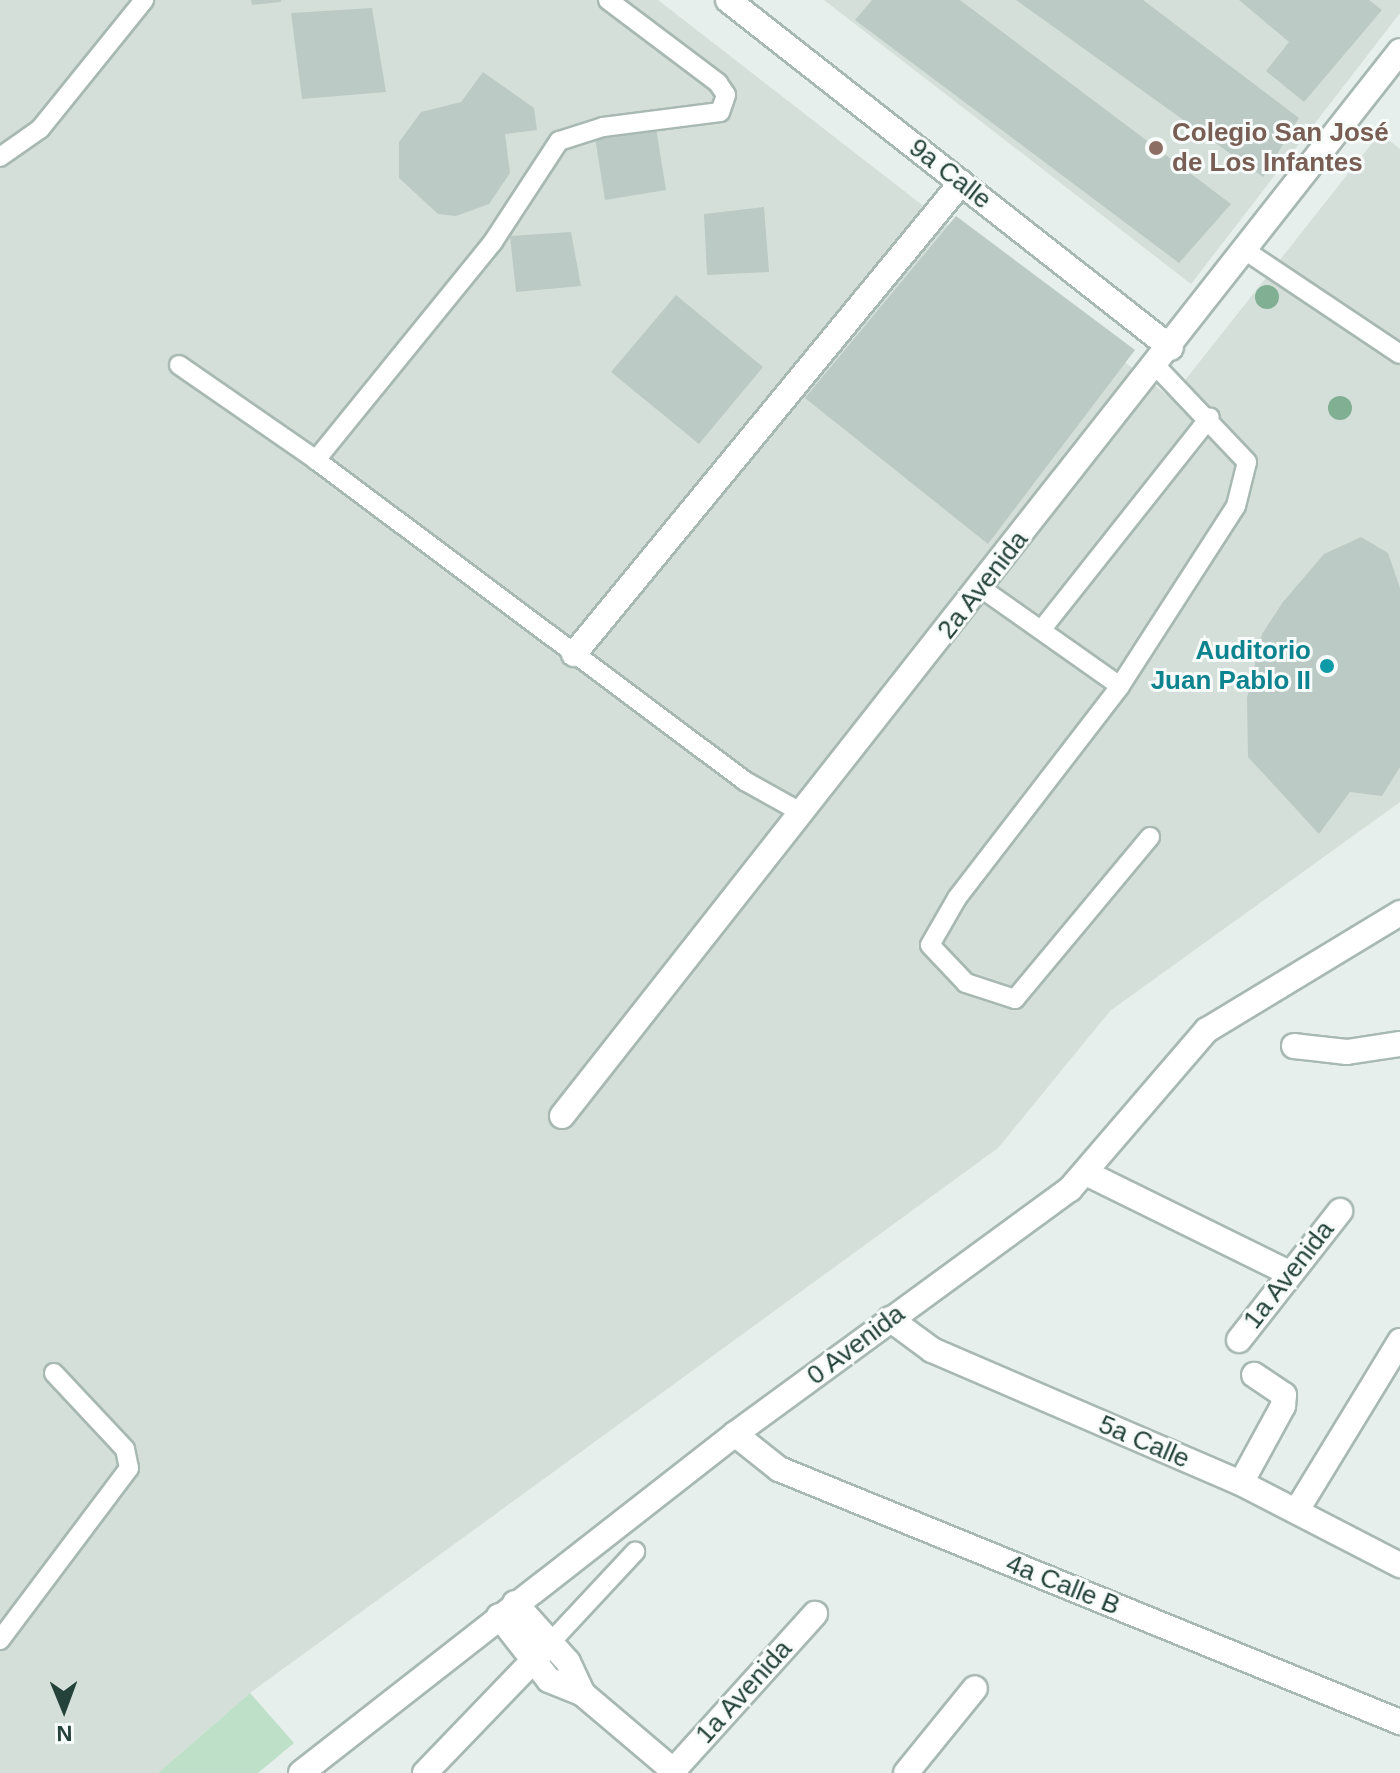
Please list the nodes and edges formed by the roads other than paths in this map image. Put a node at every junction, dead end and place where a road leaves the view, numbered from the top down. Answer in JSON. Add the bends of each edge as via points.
{"nodes":[{"id":1,"x":144,"y":0,"type":"edge"},
{"id":2,"x":608,"y":0,"type":"edge"},
{"id":3,"x":728,"y":0,"type":"edge"},
{"id":4,"x":1400,"y":51,"type":"edge"},
{"id":5,"x":0,"y":157,"type":"edge"},
{"id":6,"x":961,"y":183,"type":"junction"},
{"id":7,"x":1246,"y":251,"type":"junction"},
{"id":8,"x":1400,"y":354,"type":"edge"},
{"id":9,"x":1164,"y":357,"type":"junction"},
{"id":10,"x":179,"y":365,"type":"dead end"},
{"id":11,"x":1210,"y":417,"type":"junction"},
{"id":12,"x":316,"y":460,"type":"junction"},
{"id":13,"x":981,"y":588,"type":"junction"},
{"id":14,"x":1042,"y":629,"type":"junction"},
{"id":15,"x":574,"y":654,"type":"junction"},
{"id":16,"x":1120,"y":686,"type":"junction"},
{"id":17,"x":802,"y":813,"type":"junction"},
{"id":18,"x":1150,"y":837,"type":"dead end"},
{"id":19,"x":1400,"y":913,"type":"edge"},
{"id":20,"x":1400,"y":1044,"type":"edge"},
{"id":21,"x":1294,"y":1046,"type":"dead end"},
{"id":22,"x":562,"y":1116,"type":"dead end"},
{"id":23,"x":1088,"y":1174,"type":"junction"},
{"id":24,"x":1340,"y":1211,"type":"dead end"},
{"id":25,"x":1289,"y":1273,"type":"junction"},
{"id":26,"x":890,"y":1319,"type":"junction"},
{"id":27,"x":1239,"y":1340,"type":"dead end"},
{"id":28,"x":1400,"y":1341,"type":"edge"},
{"id":29,"x":54,"y":1373,"type":"dead end"},
{"id":30,"x":1254,"y":1375,"type":"dead end"},
{"id":31,"x":735,"y":1434,"type":"junction"},
{"id":32,"x":1241,"y":1483,"type":"junction"},
{"id":33,"x":1297,"y":1510,"type":"junction"},
{"id":34,"x":635,"y":1552,"type":"dead end"},
{"id":35,"x":1400,"y":1565,"type":"edge"},
{"id":36,"x":507,"y":1609,"type":"junction"},
{"id":37,"x":815,"y":1614,"type":"dead end"},
{"id":38,"x":0,"y":1640,"type":"edge"},
{"id":39,"x":550,"y":1643,"type":"junction"},
{"id":40,"x":533,"y":1661,"type":"junction"},
{"id":41,"x":975,"y":1688,"type":"dead end"},
{"id":42,"x":583,"y":1694,"type":"junction"},
{"id":43,"x":1400,"y":1722,"type":"edge"},
{"id":44,"x":674,"y":1772,"type":"edge"},
{"id":45,"x":301,"y":1773,"type":"edge"},
{"id":46,"x":425,"y":1773,"type":"edge"},
{"id":47,"x":906,"y":1773,"type":"edge"}],
"edges":[{"from":1,"to":5,"type":"lane","via":[[40,129]]},
{"from":2,"to":12,"type":"lane","via":[[718,83],[725,104],[708,119],[603,127],[559,141],[493,242]]},
{"from":3,"to":6,"type":"street","name":"9a Calle"},
{"from":4,"to":7,"type":"street","name":"2a Avenida"},
{"from":6,"to":9,"type":"street","name":"9a Calle"},
{"from":6,"to":15,"type":"street"},
{"from":7,"to":8,"type":"lane"},
{"from":7,"to":9,"type":"street","name":"2a Avenida"},
{"from":9,"to":11,"type":"lane"},
{"from":9,"to":13,"type":"street","name":"2a Avenida"},
{"from":10,"to":12,"type":"lane"},
{"from":11,"to":14,"type":"lane"},
{"from":11,"to":16,"type":"lane","via":[[1247,462],[1236,506]]},
{"from":12,"to":15,"type":"lane"},
{"from":13,"to":14,"type":"lane"},
{"from":13,"to":17,"type":"street","name":"2a Avenida"},
{"from":14,"to":16,"type":"lane"},
{"from":15,"to":17,"type":"lane","via":[[745,781]]},
{"from":16,"to":18,"type":"lane","via":[[957,898],[930,945],[966,983],[1015,999]]},
{"from":17,"to":22,"type":"street","name":"2a Avenida"},
{"from":19,"to":23,"type":"street","name":"0 Avenida","via":[[1207,1030],[1178,1056]]},
{"from":20,"to":21,"type":"street","via":[[1347,1052]]},
{"from":23,"to":25,"type":"street"},
{"from":23,"to":26,"type":"street","name":"0 Avenida"},
{"from":24,"to":25,"type":"street","name":"1a Avenida"},
{"from":25,"to":27,"type":"street","name":"1a Avenida"},
{"from":26,"to":31,"type":"street","name":"0 Avenida"},
{"from":26,"to":32,"type":"street","name":"5a Calle","via":[[932,1350]]},
{"from":28,"to":33,"type":"street","via":[[1374,1372]]},
{"from":29,"to":38,"type":"lane","via":[[125,1449],[129,1468]]},
{"from":30,"to":32,"type":"street","via":[[1284,1395],[1283,1406]]},
{"from":31,"to":36,"type":"street","name":"0 Avenida"},
{"from":31,"to":43,"type":"street","name":"4a Calle B","via":[[779,1469]]},
{"from":32,"to":33,"type":"street","name":"5a Calle"},
{"from":33,"to":35,"type":"street","name":"5a Calle"},
{"from":34,"to":39,"type":"lane"},
{"from":36,"to":39,"type":"street"},
{"from":36,"to":40,"type":"street"},
{"from":36,"to":45,"type":"street","name":"0 Avenida"},
{"from":37,"to":44,"type":"street","name":"1a Avenida"},
{"from":39,"to":40,"type":"street"},
{"from":39,"to":42,"type":"street"},
{"from":40,"to":42,"type":"street","via":[[549,1680]]},
{"from":40,"to":46,"type":"street"},
{"from":41,"to":47,"type":"street"},
{"from":42,"to":44,"type":"street"}]}
